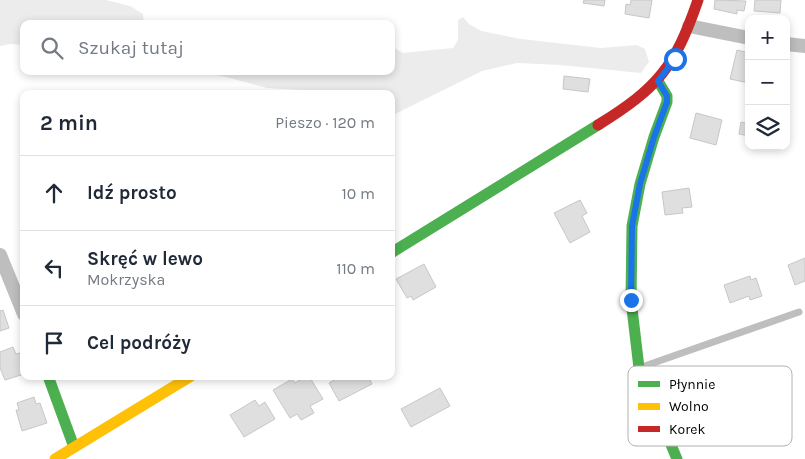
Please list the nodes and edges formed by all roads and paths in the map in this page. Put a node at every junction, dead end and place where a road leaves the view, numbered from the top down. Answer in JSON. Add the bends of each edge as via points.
{"nodes":[{"id":1,"x":698,"y":0,"type":"edge"},
{"id":2,"x":689,"y":26,"type":"junction"},
{"id":3,"x":745,"y":37,"type":"edge"},
{"id":4,"x":790,"y":44,"type":"edge"},
{"id":5,"x":805,"y":46,"type":"edge"},
{"id":6,"x":658,"y":81,"type":"junction"},
{"id":7,"x":395,"y":251,"type":"edge"},
{"id":8,"x":0,"y":255,"type":"edge"},
{"id":9,"x":20,"y":304,"type":"edge"},
{"id":10,"x":799,"y":312,"type":"dead end"},
{"id":11,"x":639,"y":366,"type":"edge"},
{"id":12,"x":645,"y":366,"type":"edge"},
{"id":13,"x":49,"y":380,"type":"edge"},
{"id":14,"x":184,"y":380,"type":"edge"},
{"id":15,"x":672,"y":446,"type":"edge"},
{"id":16,"x":74,"y":447,"type":"junction"},
{"id":17,"x":55,"y":459,"type":"edge"},
{"id":18,"x":677,"y":459,"type":"edge"}],
"edges":[{"from":1,"to":2,"type":"street"},
{"from":2,"to":3,"type":"street"},
{"from":2,"to":6,"type":"street","via":[[675,59]]},
{"from":4,"to":5,"type":"street"},
{"from":6,"to":7,"type":"street","via":[[630,106]]},
{"from":6,"to":11,"type":"street","via":[[667,102],[640,184],[632,226],[631,300]]},
{"from":8,"to":9,"type":"street"},
{"from":10,"to":12,"type":"lane"},
{"from":13,"to":16,"type":"street"},
{"from":14,"to":16,"type":"street"},
{"from":15,"to":18,"type":"street"},
{"from":16,"to":17,"type":"street"}]}
